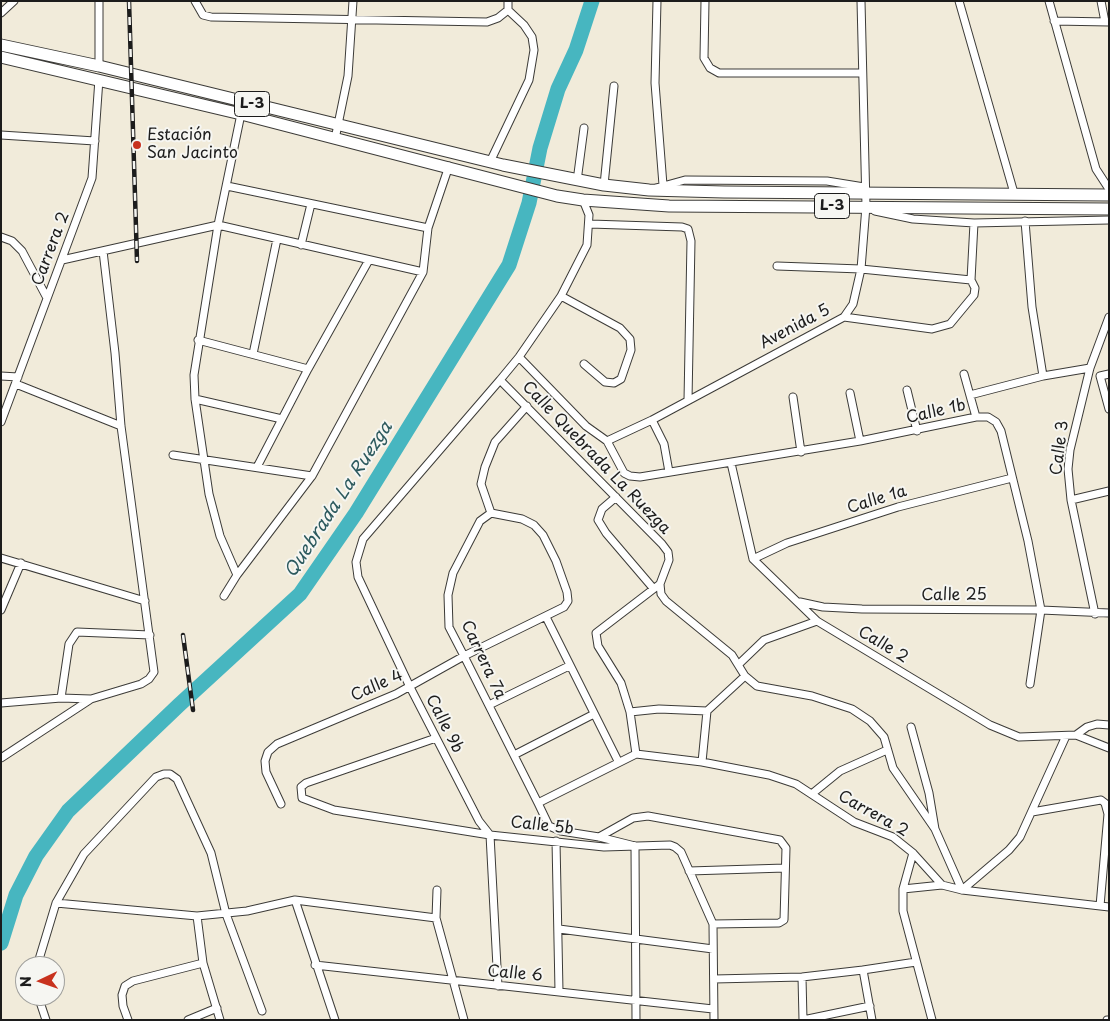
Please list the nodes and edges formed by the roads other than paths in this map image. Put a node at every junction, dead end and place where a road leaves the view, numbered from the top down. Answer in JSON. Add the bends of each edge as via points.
{"nodes":[{"id":1,"x":14,"y":1,"type":"edge"},
{"id":2,"x":99,"y":1,"type":"edge"},
{"id":3,"x":195,"y":1,"type":"edge"},
{"id":4,"x":354,"y":1,"type":"edge"},
{"id":5,"x":508,"y":1,"type":"edge"},
{"id":6,"x":657,"y":1,"type":"edge"},
{"id":7,"x":705,"y":1,"type":"edge"},
{"id":8,"x":861,"y":1,"type":"edge"},
{"id":9,"x":959,"y":1,"type":"edge"},
{"id":10,"x":1049,"y":1,"type":"edge"},
{"id":11,"x":1101,"y":1,"type":"edge"},
{"id":12,"x":508,"y":10,"type":"junction"},
{"id":13,"x":1,"y":13,"type":"edge"},
{"id":14,"x":353,"y":18,"type":"junction"},
{"id":15,"x":1054,"y":21,"type":"junction"},
{"id":16,"x":1107,"y":22,"type":"edge"},
{"id":17,"x":1,"y":44,"type":"edge"},
{"id":18,"x":1,"y":57,"type":"edge"},
{"id":19,"x":99,"y":66,"type":"junction"},
{"id":20,"x":862,"y":73,"type":"junction"},
{"id":21,"x":99,"y":79,"type":"junction"},
{"id":22,"x":614,"y":86,"type":"dead end"},
{"id":23,"x":241,"y":114,"type":"junction"},
{"id":24,"x":336,"y":125,"type":"junction"},
{"id":25,"x":584,"y":128,"type":"dead end"},
{"id":26,"x":1,"y":135,"type":"edge"},
{"id":27,"x":335,"y":138,"type":"junction"},
{"id":28,"x":95,"y":141,"type":"junction"},
{"id":29,"x":490,"y":162,"type":"junction"},
{"id":30,"x":449,"y":166,"type":"junction"},
{"id":31,"x":577,"y":181,"type":"junction"},
{"id":32,"x":604,"y":185,"type":"junction"},
{"id":33,"x":663,"y":185,"type":"junction"},
{"id":34,"x":227,"y":186,"type":"junction"},
{"id":35,"x":1109,"y":189,"type":"edge"},
{"id":36,"x":649,"y":190,"type":"junction"},
{"id":37,"x":864,"y":190,"type":"junction"},
{"id":38,"x":1014,"y":193,"type":"junction"},
{"id":39,"x":1109,"y":195,"type":"edge"},
{"id":40,"x":583,"y":200,"type":"junction"},
{"id":41,"x":311,"y":204,"type":"junction"},
{"id":42,"x":866,"y":206,"type":"junction"},
{"id":43,"x":1109,"y":209,"type":"edge"},
{"id":44,"x":1109,"y":220,"type":"edge"},
{"id":45,"x":1025,"y":222,"type":"junction"},
{"id":46,"x":974,"y":223,"type":"junction"},
{"id":47,"x":590,"y":224,"type":"junction"},
{"id":48,"x":218,"y":225,"type":"junction"},
{"id":49,"x":428,"y":228,"type":"junction"},
{"id":50,"x":1,"y":236,"type":"edge"},
{"id":51,"x":277,"y":239,"type":"junction"},
{"id":52,"x":301,"y":244,"type":"junction"},
{"id":53,"x":103,"y":252,"type":"junction"},
{"id":54,"x":62,"y":260,"type":"junction"},
{"id":55,"x":369,"y":260,"type":"junction"},
{"id":56,"x":777,"y":266,"type":"dead end"},
{"id":57,"x":860,"y":270,"type":"junction"},
{"id":58,"x":423,"y":272,"type":"junction"},
{"id":59,"x":971,"y":280,"type":"junction"},
{"id":60,"x":561,"y":296,"type":"junction"},
{"id":61,"x":47,"y":298,"type":"junction"},
{"id":62,"x":844,"y":317,"type":"junction"},
{"id":63,"x":1109,"y":317,"type":"edge"},
{"id":64,"x":198,"y":340,"type":"junction"},
{"id":65,"x":252,"y":354,"type":"junction"},
{"id":66,"x":519,"y":357,"type":"junction"},
{"id":67,"x":584,"y":364,"type":"dead end"},
{"id":68,"x":1090,"y":368,"type":"junction"},
{"id":69,"x":308,"y":369,"type":"junction"},
{"id":70,"x":964,"y":374,"type":"dead end"},
{"id":71,"x":1109,"y":374,"type":"edge"},
{"id":72,"x":1,"y":376,"type":"edge"},
{"id":73,"x":1043,"y":376,"type":"junction"},
{"id":74,"x":500,"y":380,"type":"junction"},
{"id":75,"x":17,"y":381,"type":"junction"},
{"id":76,"x":907,"y":390,"type":"dead end"},
{"id":77,"x":850,"y":393,"type":"dead end"},
{"id":78,"x":970,"y":395,"type":"junction"},
{"id":79,"x":793,"y":397,"type":"dead end"},
{"id":80,"x":195,"y":399,"type":"junction"},
{"id":81,"x":688,"y":400,"type":"junction"},
{"id":82,"x":527,"y":406,"type":"junction"},
{"id":83,"x":1109,"y":409,"type":"edge"},
{"id":84,"x":976,"y":417,"type":"junction"},
{"id":85,"x":282,"y":419,"type":"junction"},
{"id":86,"x":652,"y":420,"type":"junction"},
{"id":87,"x":1,"y":422,"type":"edge"},
{"id":88,"x":121,"y":426,"type":"junction"},
{"id":89,"x":917,"y":431,"type":"junction"},
{"id":90,"x":608,"y":441,"type":"junction"},
{"id":91,"x":860,"y":441,"type":"junction"},
{"id":92,"x":801,"y":452,"type":"junction"},
{"id":93,"x":173,"y":455,"type":"dead end"},
{"id":94,"x":203,"y":460,"type":"junction"},
{"id":95,"x":731,"y":463,"type":"junction"},
{"id":96,"x":257,"y":467,"type":"junction"},
{"id":97,"x":669,"y":472,"type":"junction"},
{"id":98,"x":312,"y":476,"type":"junction"},
{"id":99,"x":1012,"y":478,"type":"junction"},
{"id":100,"x":1109,"y":491,"type":"edge"},
{"id":101,"x":616,"y":497,"type":"junction"},
{"id":102,"x":1072,"y":500,"type":"junction"},
{"id":103,"x":492,"y":513,"type":"junction"},
{"id":104,"x":363,"y":538,"type":"joint"},
{"id":105,"x":1,"y":558,"type":"edge"},
{"id":106,"x":753,"y":559,"type":"junction"},
{"id":107,"x":21,"y":563,"type":"junction"},
{"id":108,"x":237,"y":575,"type":"junction"},
{"id":109,"x":660,"y":584,"type":"junction"},
{"id":110,"x":653,"y":588,"type":"junction"},
{"id":111,"x":224,"y":596,"type":"dead end"},
{"id":112,"x":145,"y":601,"type":"junction"},
{"id":113,"x":799,"y":602,"type":"junction"},
{"id":114,"x":1,"y":610,"type":"edge"},
{"id":115,"x":1041,"y":610,"type":"junction"},
{"id":116,"x":1096,"y":614,"type":"junction"},
{"id":117,"x":1109,"y":614,"type":"edge"},
{"id":118,"x":546,"y":617,"type":"junction"},
{"id":119,"x":817,"y":621,"type":"junction"},
{"id":120,"x":150,"y":634,"type":"junction"},
{"id":121,"x":464,"y":656,"type":"junction"},
{"id":122,"x":739,"y":664,"type":"junction"},
{"id":123,"x":569,"y":666,"type":"junction"},
{"id":124,"x":746,"y":676,"type":"junction"},
{"id":125,"x":1030,"y":684,"type":"dead end"},
{"id":126,"x":410,"y":687,"type":"junction"},
{"id":127,"x":61,"y":698,"type":"junction"},
{"id":128,"x":91,"y":699,"type":"junction"},
{"id":129,"x":1,"y":703,"type":"edge"},
{"id":130,"x":488,"y":705,"type":"junction"},
{"id":131,"x":706,"y":711,"type":"junction"},
{"id":132,"x":630,"y":712,"type":"junction"},
{"id":133,"x":594,"y":714,"type":"junction"},
{"id":134,"x":1109,"y":725,"type":"edge"},
{"id":135,"x":910,"y":727,"type":"dead end"},
{"id":136,"x":1076,"y":735,"type":"junction"},
{"id":137,"x":1066,"y":736,"type":"junction"},
{"id":138,"x":436,"y":738,"type":"junction"},
{"id":139,"x":1109,"y":748,"type":"edge"},
{"id":140,"x":887,"y":750,"type":"junction"},
{"id":141,"x":636,"y":754,"type":"junction"},
{"id":142,"x":514,"y":755,"type":"junction"},
{"id":143,"x":1,"y":758,"type":"edge"},
{"id":144,"x":618,"y":762,"type":"junction"},
{"id":145,"x":702,"y":762,"type":"junction"},
{"id":146,"x":813,"y":793,"type":"junction"},
{"id":147,"x":538,"y":803,"type":"junction"},
{"id":148,"x":280,"y":804,"type":"dead end"},
{"id":149,"x":1032,"y":812,"type":"junction"},
{"id":150,"x":935,"y":829,"type":"junction"},
{"id":151,"x":490,"y":835,"type":"junction"},
{"id":152,"x":599,"y":837,"type":"junction"},
{"id":153,"x":556,"y":841,"type":"junction"},
{"id":154,"x":635,"y":846,"type":"junction"},
{"id":155,"x":913,"y":853,"type":"junction"},
{"id":156,"x":785,"y":868,"type":"junction"},
{"id":157,"x":690,"y":871,"type":"junction"},
{"id":158,"x":942,"y":885,"type":"junction"},
{"id":159,"x":903,"y":889,"type":"junction"},
{"id":160,"x":437,"y":890,"type":"dead end"},
{"id":161,"x":962,"y":890,"type":"junction"},
{"id":162,"x":295,"y":900,"type":"junction"},
{"id":163,"x":56,"y":903,"type":"junction"},
{"id":164,"x":1100,"y":906,"type":"junction"},
{"id":165,"x":1109,"y":907,"type":"edge"},
{"id":166,"x":226,"y":914,"type":"junction"},
{"id":167,"x":197,"y":916,"type":"junction"},
{"id":168,"x":436,"y":918,"type":"junction"},
{"id":169,"x":713,"y":924,"type":"junction"},
{"id":170,"x":559,"y":929,"type":"junction"},
{"id":171,"x":637,"y":939,"type":"junction"},
{"id":172,"x":713,"y":949,"type":"junction"},
{"id":173,"x":40,"y":956,"type":"edge"},
{"id":174,"x":916,"y":962,"type":"junction"},
{"id":175,"x":203,"y":963,"type":"junction"},
{"id":176,"x":315,"y":965,"type":"junction"},
{"id":177,"x":863,"y":970,"type":"junction"},
{"id":178,"x":802,"y":977,"type":"junction"},
{"id":179,"x":714,"y":979,"type":"junction"},
{"id":180,"x":453,"y":981,"type":"junction"},
{"id":181,"x":498,"y":986,"type":"junction"},
{"id":182,"x":559,"y":991,"type":"junction"},
{"id":183,"x":636,"y":1001,"type":"junction"},
{"id":184,"x":41,"y":1006,"type":"edge"},
{"id":185,"x":870,"y":1006,"type":"junction"},
{"id":186,"x":216,"y":1008,"type":"junction"},
{"id":187,"x":713,"y":1009,"type":"junction"},
{"id":188,"x":262,"y":1011,"type":"dead end"},
{"id":189,"x":46,"y":1020,"type":"edge"},
{"id":190,"x":128,"y":1020,"type":"edge"},
{"id":191,"x":188,"y":1020,"type":"edge"},
{"id":192,"x":220,"y":1020,"type":"edge"},
{"id":193,"x":335,"y":1020,"type":"edge"},
{"id":194,"x":464,"y":1020,"type":"edge"},
{"id":195,"x":636,"y":1020,"type":"edge"},
{"id":196,"x":714,"y":1020,"type":"edge"},
{"id":197,"x":803,"y":1020,"type":"edge"},
{"id":198,"x":872,"y":1020,"type":"edge"},
{"id":199,"x":932,"y":1020,"type":"edge"}],
"edges":[{"from":1,"to":13,"type":"street"},
{"from":2,"to":19,"type":"street"},
{"from":3,"to":14,"type":"street","via":[[203,15],[211,18]]},
{"from":4,"to":14,"type":"street"},
{"from":5,"to":12,"type":"street"},
{"from":6,"to":33,"type":"street","via":[[656,83]]},
{"from":7,"to":20,"type":"street","via":[[704,58],[710,68],[719,73]]},
{"from":8,"to":20,"type":"street","name":"Avenida 5"},
{"from":9,"to":38,"type":"street"},
{"from":10,"to":15,"type":"street"},
{"from":11,"to":16,"type":"street"},
{"from":12,"to":14,"type":"street","via":[[487,22]]},
{"from":12,"to":29,"type":"street","via":[[532,37],[534,50],[529,80]]},
{"from":14,"to":24,"type":"street","via":[[348,76]]},
{"from":15,"to":16,"type":"street"},
{"from":15,"to":35,"type":"street","via":[[1096,168]]},
{"from":17,"to":19,"type":"main road","number":"L-3"},
{"from":18,"to":21,"type":"main road","number":"L-3"},
{"from":19,"to":24,"type":"main road","number":"L-3"},
{"from":20,"to":37,"type":"street","name":"Avenida 5"},
{"from":21,"to":23,"type":"main road","number":"L-3"},
{"from":21,"to":28,"type":"street","name":"Carrera 2"},
{"from":22,"to":32,"type":"street"},
{"from":23,"to":27,"type":"main road","number":"L-3"},
{"from":23,"to":34,"type":"street"},
{"from":24,"to":27,"type":"street"},
{"from":24,"to":29,"type":"main road","number":"L-3"},
{"from":25,"to":31,"type":"street"},
{"from":26,"to":28,"type":"street"},
{"from":27,"to":30,"type":"main road","number":"L-3"},
{"from":28,"to":54,"type":"street","name":"Carrera 2","via":[[92,178]]},
{"from":29,"to":31,"type":"main road","number":"L-3"},
{"from":30,"to":40,"type":"main road","number":"L-3","via":[[557,196]]},
{"from":30,"to":49,"type":"street"},
{"from":31,"to":32,"type":"main road","number":"L-3"},
{"from":32,"to":36,"type":"main road","number":"L-3"},
{"from":33,"to":36,"type":"street"},
{"from":33,"to":37,"type":"street","via":[[684,180],[827,181]]},
{"from":34,"to":41,"type":"street"},
{"from":34,"to":48,"type":"street"},
{"from":36,"to":37,"type":"main road","number":"L-3"},
{"from":37,"to":38,"type":"main road","number":"L-3"},
{"from":37,"to":42,"type":"street","name":"Avenida 5"},
{"from":38,"to":39,"type":"main road","number":"L-3"},
{"from":40,"to":42,"type":"main road","number":"L-3","via":[[669,206]]},
{"from":40,"to":47,"type":"street"},
{"from":41,"to":49,"type":"street"},
{"from":41,"to":52,"type":"street"},
{"from":42,"to":43,"type":"main road","number":"L-3"},
{"from":42,"to":46,"type":"street","via":[[873,211],[914,219]]},
{"from":42,"to":57,"type":"street","name":"Avenida 5"},
{"from":44,"to":45,"type":"street"},
{"from":45,"to":46,"type":"street"},
{"from":45,"to":73,"type":"street","via":[[1032,306]]},
{"from":46,"to":59,"type":"street"},
{"from":47,"to":60,"type":"street","via":[[587,245]]},
{"from":47,"to":81,"type":"street","via":[[688,229],[691,241]]},
{"from":48,"to":51,"type":"street"},
{"from":48,"to":53,"type":"street"},
{"from":48,"to":64,"type":"street"},
{"from":49,"to":58,"type":"street"},
{"from":50,"to":61,"type":"street","via":[[22,251]]},
{"from":51,"to":52,"type":"street"},
{"from":51,"to":65,"type":"street"},
{"from":52,"to":55,"type":"street"},
{"from":53,"to":54,"type":"street"},
{"from":53,"to":88,"type":"street"},
{"from":54,"to":61,"type":"street","name":"Carrera 2"},
{"from":55,"to":58,"type":"street"},
{"from":55,"to":69,"type":"street"},
{"from":56,"to":57,"type":"street"},
{"from":57,"to":59,"type":"street"},
{"from":57,"to":62,"type":"street","name":"Avenida 5","via":[[853,304]]},
{"from":58,"to":98,"type":"street"},
{"from":59,"to":62,"type":"street","via":[[974,295],[950,324],[942,328]]},
{"from":60,"to":66,"type":"street"},
{"from":60,"to":67,"type":"street","via":[[620,328],[630,339],[631,350],[621,379],[614,383],[605,382]]},
{"from":61,"to":75,"type":"street","name":"Carrera 2"},
{"from":62,"to":81,"type":"street","name":"Avenida 5"},
{"from":63,"to":68,"type":"street","name":"Calle 3"},
{"from":64,"to":65,"type":"street"},
{"from":64,"to":80,"type":"street"},
{"from":65,"to":69,"type":"street"},
{"from":66,"to":74,"type":"street"},
{"from":66,"to":90,"type":"street","via":[[586,426]]},
{"from":68,"to":73,"type":"street"},
{"from":68,"to":102,"type":"street","name":"Calle 3","via":[[1070,450],[1068,468]]},
{"from":69,"to":85,"type":"street"},
{"from":70,"to":78,"type":"street"},
{"from":71,"to":83,"type":"street","via":[[1100,376]]},
{"from":72,"to":75,"type":"street"},
{"from":73,"to":78,"type":"street"},
{"from":74,"to":82,"type":"street","name":"Calle Quebrada La Ruezga"},
{"from":74,"to":104,"type":"street","name":"Calle Quebrada La Ruezga"},
{"from":75,"to":87,"type":"street","name":"Carrera 2"},
{"from":75,"to":88,"type":"street"},
{"from":76,"to":89,"type":"street"},
{"from":77,"to":91,"type":"street"},
{"from":78,"to":84,"type":"street"},
{"from":79,"to":92,"type":"street"},
{"from":80,"to":85,"type":"street"},
{"from":80,"to":94,"type":"street"},
{"from":81,"to":86,"type":"street","name":"Avenida 5"},
{"from":82,"to":101,"type":"street","name":"Calle Quebrada La Ruezga"},
{"from":82,"to":103,"type":"street","via":[[495,442],[485,467],[482,484]]},
{"from":84,"to":89,"type":"street","name":"Calle 1b"},
{"from":84,"to":99,"type":"street","name":"Calle 1b","via":[[988,417],[996,422]]},
{"from":85,"to":96,"type":"street"},
{"from":86,"to":90,"type":"street","name":"Avenida 5"},
{"from":86,"to":97,"type":"street","via":[[664,444]]},
{"from":88,"to":112,"type":"street"},
{"from":89,"to":91,"type":"street","name":"Calle 1b"},
{"from":90,"to":97,"type":"street","name":"Calle 1b","via":[[619,466],[630,476]]},
{"from":91,"to":92,"type":"street","name":"Calle 1b"},
{"from":92,"to":95,"type":"street","name":"Calle 1b"},
{"from":93,"to":94,"type":"street"},
{"from":94,"to":96,"type":"street"},
{"from":94,"to":108,"type":"street","via":[[220,536]]},
{"from":95,"to":97,"type":"street","name":"Calle 1b"},
{"from":95,"to":106,"type":"street"},
{"from":96,"to":98,"type":"street"},
{"from":98,"to":108,"type":"street"},
{"from":99,"to":106,"type":"street","name":"Calle 1a","via":[[888,510],[787,543]]},
{"from":99,"to":115,"type":"street","name":"Calle 1b"},
{"from":100,"to":102,"type":"street"},
{"from":101,"to":109,"type":"street","name":"Calle Quebrada La Ruezga","via":[[668,552],[669,560]]},
{"from":101,"to":110,"type":"street","via":[[602,509],[598,520]]},
{"from":102,"to":116,"type":"street","name":"Calle 3"},
{"from":103,"to":118,"type":"street","via":[[522,519],[543,535],[556,561],[568,601]]},
{"from":103,"to":121,"type":"street","name":"Carrera 7a","via":[[480,520],[473,532],[453,573],[448,595],[449,627]]},
{"from":104,"to":126,"type":"street","name":"Calle 9b","via":[[356,562],[358,577]]},
{"from":105,"to":107,"type":"street"},
{"from":106,"to":113,"type":"street","name":"Calle 2"},
{"from":107,"to":112,"type":"street"},
{"from":107,"to":114,"type":"street"},
{"from":108,"to":111,"type":"street"},
{"from":109,"to":110,"type":"street"},
{"from":109,"to":122,"type":"street","via":[[666,601]]},
{"from":110,"to":132,"type":"street","via":[[596,633],[598,646],[621,683]]},
{"from":112,"to":120,"type":"street"},
{"from":113,"to":115,"type":"street","name":"Calle 25","via":[[862,609]]},
{"from":113,"to":119,"type":"street","name":"Calle 2"},
{"from":115,"to":116,"type":"street","name":"Calle 25"},
{"from":115,"to":125,"type":"street","name":"Calle 1b"},
{"from":116,"to":117,"type":"street","name":"Calle 25"},
{"from":118,"to":121,"type":"street","name":"Calle 4"},
{"from":118,"to":123,"type":"street"},
{"from":119,"to":122,"type":"street","via":[[764,640]]},
{"from":119,"to":137,"type":"street","name":"Calle 2","via":[[990,725],[1019,737]]},
{"from":120,"to":127,"type":"street","via":[[77,632],[69,644]]},
{"from":120,"to":128,"type":"street","via":[[154,672],[149,680]]},
{"from":121,"to":126,"type":"street","name":"Calle 4"},
{"from":121,"to":130,"type":"street","name":"Carrera 7a"},
{"from":122,"to":124,"type":"street"},
{"from":123,"to":130,"type":"street"},
{"from":123,"to":133,"type":"street"},
{"from":124,"to":131,"type":"street"},
{"from":124,"to":140,"type":"street","via":[[757,686],[812,696],[852,709],[879,729]]},
{"from":126,"to":138,"type":"street","name":"Calle 9b"},
{"from":126,"to":148,"type":"street","name":"Calle 4","via":[[277,744],[268,752],[266,772]]},
{"from":127,"to":128,"type":"street"},
{"from":127,"to":129,"type":"street"},
{"from":128,"to":143,"type":"street"},
{"from":130,"to":142,"type":"street","name":"Carrera 7a"},
{"from":131,"to":132,"type":"street"},
{"from":131,"to":145,"type":"street"},
{"from":132,"to":141,"type":"street"},
{"from":133,"to":142,"type":"street"},
{"from":133,"to":144,"type":"street"},
{"from":134,"to":136,"type":"street","via":[[1097,724]]},
{"from":135,"to":150,"type":"street","via":[[929,792]]},
{"from":136,"to":137,"type":"street","name":"Calle 2"},
{"from":136,"to":139,"type":"street","name":"Calle 2"},
{"from":137,"to":149,"type":"street"},
{"from":138,"to":151,"type":"street","name":"Calle 9b","via":[[479,821]]},
{"from":138,"to":151,"type":"street","name":"Calle 5b","via":[[306,783],[301,787],[302,798],[334,810]]},
{"from":140,"to":146,"type":"street","via":[[840,771]]},
{"from":140,"to":150,"type":"street","via":[[893,768]]},
{"from":141,"to":144,"type":"street"},
{"from":141,"to":145,"type":"street","name":"Carrera 2"},
{"from":142,"to":147,"type":"street","name":"Carrera 7a"},
{"from":144,"to":147,"type":"street"},
{"from":145,"to":146,"type":"street","name":"Carrera 2","via":[[769,775]]},
{"from":146,"to":155,"type":"street","name":"Carrera 2","via":[[840,814],[893,837]]},
{"from":147,"to":152,"type":"street","name":"Carrera 7a","via":[[549,826]]},
{"from":149,"to":161,"type":"street","via":[[1020,837],[1009,850]]},
{"from":149,"to":164,"type":"street","via":[[1101,800],[1106,802],[1108,814]]},
{"from":150,"to":161,"type":"street"},
{"from":151,"to":153,"type":"street","name":"Calle 5b"},
{"from":151,"to":181,"type":"street"},
{"from":152,"to":154,"type":"street","name":"Carrera 7a"},
{"from":152,"to":156,"type":"street","via":[[633,818],[648,816],[775,838],[786,848]]},
{"from":153,"to":154,"type":"street","name":"Calle 5b","via":[[604,847]]},
{"from":153,"to":170,"type":"street"},
{"from":154,"to":157,"type":"street","name":"Calle 5b","via":[[675,847]]},
{"from":154,"to":171,"type":"street"},
{"from":155,"to":158,"type":"street","name":"Carrera 2"},
{"from":155,"to":159,"type":"street"},
{"from":156,"to":157,"type":"street"},
{"from":156,"to":169,"type":"street","via":[[784,920],[779,923]]},
{"from":157,"to":169,"type":"street"},
{"from":158,"to":159,"type":"street"},
{"from":158,"to":161,"type":"street"},
{"from":159,"to":174,"type":"street","via":[[903,912]]},
{"from":160,"to":168,"type":"street"},
{"from":161,"to":164,"type":"street"},
{"from":162,"to":166,"type":"street"},
{"from":162,"to":168,"type":"street"},
{"from":162,"to":176,"type":"street"},
{"from":163,"to":166,"type":"street","via":[[84,854],[156,777],[170,774],[177,779],[211,853]]},
{"from":163,"to":167,"type":"street"},
{"from":163,"to":173,"type":"street"},
{"from":164,"to":165,"type":"street"},
{"from":166,"to":167,"type":"street"},
{"from":166,"to":188,"type":"street"},
{"from":167,"to":175,"type":"street"},
{"from":168,"to":180,"type":"street"},
{"from":169,"to":172,"type":"street"},
{"from":170,"to":171,"type":"street"},
{"from":170,"to":182,"type":"street"},
{"from":171,"to":172,"type":"street"},
{"from":171,"to":183,"type":"street"},
{"from":172,"to":179,"type":"street"},
{"from":174,"to":177,"type":"street"},
{"from":174,"to":199,"type":"street"},
{"from":175,"to":186,"type":"street"},
{"from":175,"to":190,"type":"street","via":[[133,981],[125,986],[123,1006]]},
{"from":176,"to":180,"type":"street","name":"Calle 6"},
{"from":176,"to":193,"type":"street"},
{"from":177,"to":178,"type":"street"},
{"from":177,"to":185,"type":"street"},
{"from":178,"to":179,"type":"street"},
{"from":178,"to":197,"type":"street"},
{"from":179,"to":187,"type":"street"},
{"from":180,"to":181,"type":"street","name":"Calle 6"},
{"from":180,"to":194,"type":"street"},
{"from":181,"to":182,"type":"street","name":"Calle 6"},
{"from":182,"to":183,"type":"street","name":"Calle 6"},
{"from":183,"to":187,"type":"street","name":"Calle 6"},
{"from":183,"to":195,"type":"street"},
{"from":184,"to":189,"type":"street"},
{"from":185,"to":197,"type":"street"},
{"from":185,"to":198,"type":"street"},
{"from":186,"to":191,"type":"street"},
{"from":186,"to":192,"type":"street"},
{"from":187,"to":196,"type":"street"}]}
